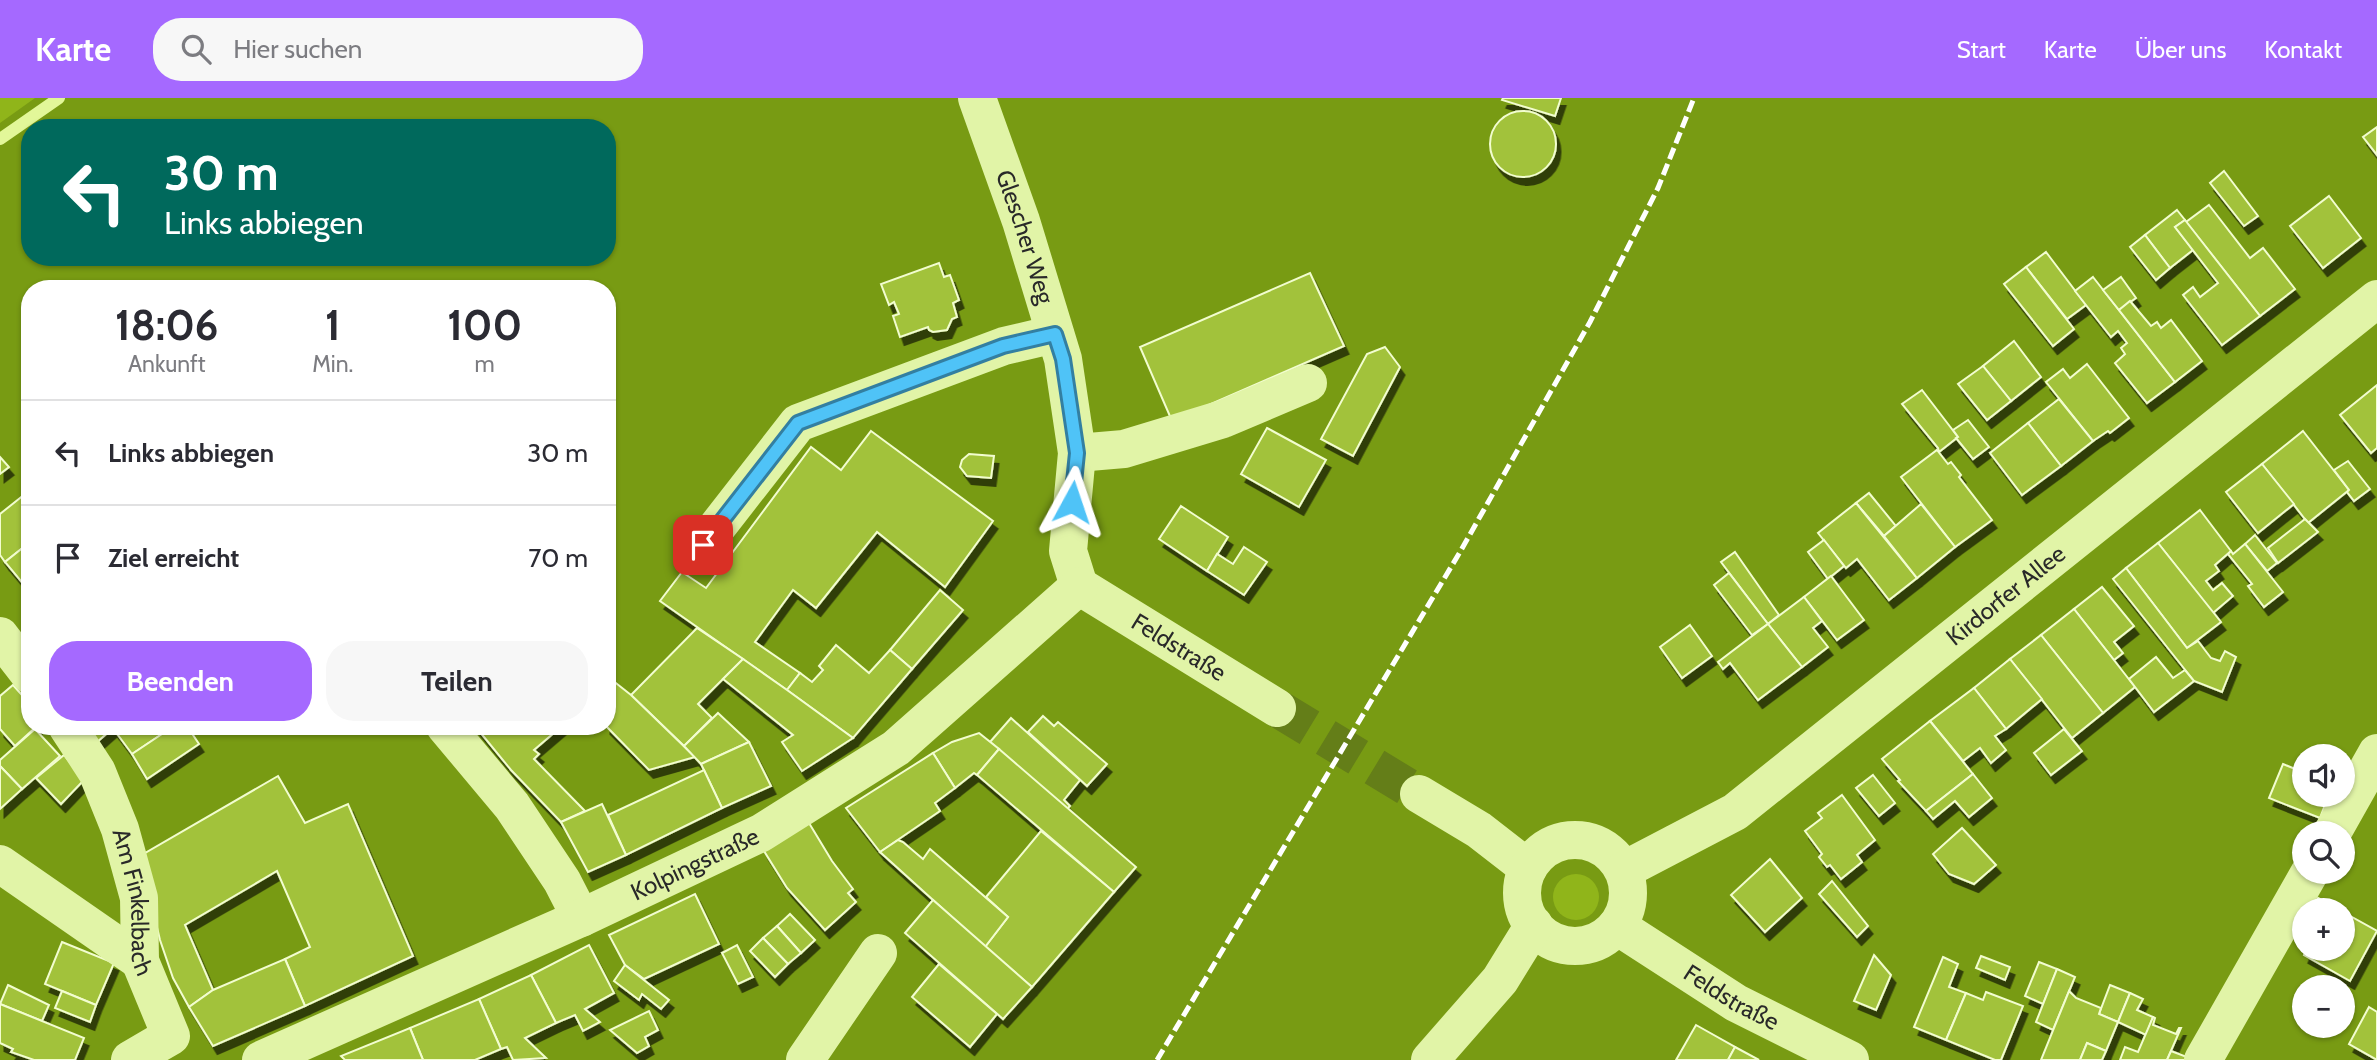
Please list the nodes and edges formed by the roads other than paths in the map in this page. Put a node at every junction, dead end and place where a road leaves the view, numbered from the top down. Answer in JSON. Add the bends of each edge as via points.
{"nodes":[{"id":1,"x":977,"y":98,"type":"edge"},
{"id":2,"x":2370,"y":313,"type":"edge"},
{"id":3,"x":1055,"y":334,"type":"junction"},
{"id":4,"x":1308,"y":383,"type":"dead end"},
{"id":5,"x":1077,"y":453,"type":"junction"},
{"id":6,"x":703,"y":545,"type":"dead end"},
{"id":7,"x":1079,"y":586,"type":"junction"},
{"id":8,"x":0,"y":636,"type":"edge"},
{"id":9,"x":21,"y":663,"type":"edge"},
{"id":10,"x":1277,"y":708,"type":"tunnel mouth"},
{"id":11,"x":73,"y":735,"type":"edge"},
{"id":12,"x":453,"y":735,"type":"edge"},
{"id":13,"x":2377,"y":753,"type":"edge"},
{"id":14,"x":1419,"y":794,"type":"tunnel mouth"},
{"id":15,"x":2339,"y":821,"type":"edge"},
{"id":16,"x":0,"y":863,"type":"edge"},
{"id":17,"x":1528,"y":868,"type":"junction"},
{"id":18,"x":1624,"y":870,"type":"junction"},
{"id":19,"x":2303,"y":884,"type":"edge"},
{"id":20,"x":581,"y":918,"type":"junction"},
{"id":21,"x":1534,"y":925,"type":"junction"},
{"id":22,"x":1617,"y":926,"type":"junction"},
{"id":23,"x":878,"y":953,"type":"dead end"},
{"id":24,"x":140,"y":961,"type":"junction"},
{"id":25,"x":130,"y":1060,"type":"edge"},
{"id":26,"x":261,"y":1060,"type":"edge"},
{"id":27,"x":806,"y":1060,"type":"edge"},
{"id":28,"x":1430,"y":1060,"type":"edge"},
{"id":29,"x":1850,"y":1060,"type":"edge"},
{"id":30,"x":2203,"y":1060,"type":"edge"}],
"edges":[{"from":1,"to":3,"type":"street","name":"Glescher Weg"},
{"from":2,"to":18,"type":"street","name":"Kirdorfer Allee","via":[[1735,812]]},
{"from":3,"to":5,"type":"street","name":"Glescher Weg"},
{"from":3,"to":6,"type":"street","via":[[1003,346],[798,423]]},
{"from":4,"to":5,"type":"street","via":[[1198,427],[1124,449]]},
{"from":5,"to":7,"type":"street","name":"Glescher Weg","via":[[1068,551]]},
{"from":7,"to":10,"type":"street","name":"Feldstraße"},
{"from":7,"to":20,"type":"street","name":"Kolpingstraße","via":[[895,748],[761,832]]},
{"from":8,"to":9,"type":"street"},
{"from":11,"to":24,"type":"street","name":"Am Finkelbach","via":[[97,772],[120,828],[139,898]]},
{"from":12,"to":20,"type":"street","via":[[512,806]]},
{"from":13,"to":15,"type":"street"},
{"from":14,"to":17,"type":"street","via":[[1479,830]]},
{"from":16,"to":24,"type":"street"},
{"from":17,"to":18,"type":"street","via":[[1547,847],[1583,840],[1609,851]]},
{"from":17,"to":21,"type":"street","via":[[1523,904]]},
{"from":18,"to":22,"type":"street","via":[[1629,893]]},
{"from":19,"to":30,"type":"street"},
{"from":20,"to":26,"type":"street","name":"Kolpingstraße"},
{"from":21,"to":22,"type":"street","via":[[1547,938],[1577,946],[1596,942]]},
{"from":21,"to":28,"type":"street","via":[[1500,980]]},
{"from":22,"to":29,"type":"street","name":"Feldstraße","via":[[1736,1003]]},
{"from":23,"to":27,"type":"street"},
{"from":24,"to":25,"type":"street","name":"Am Finkelbach","via":[[171,1036]]}]}
